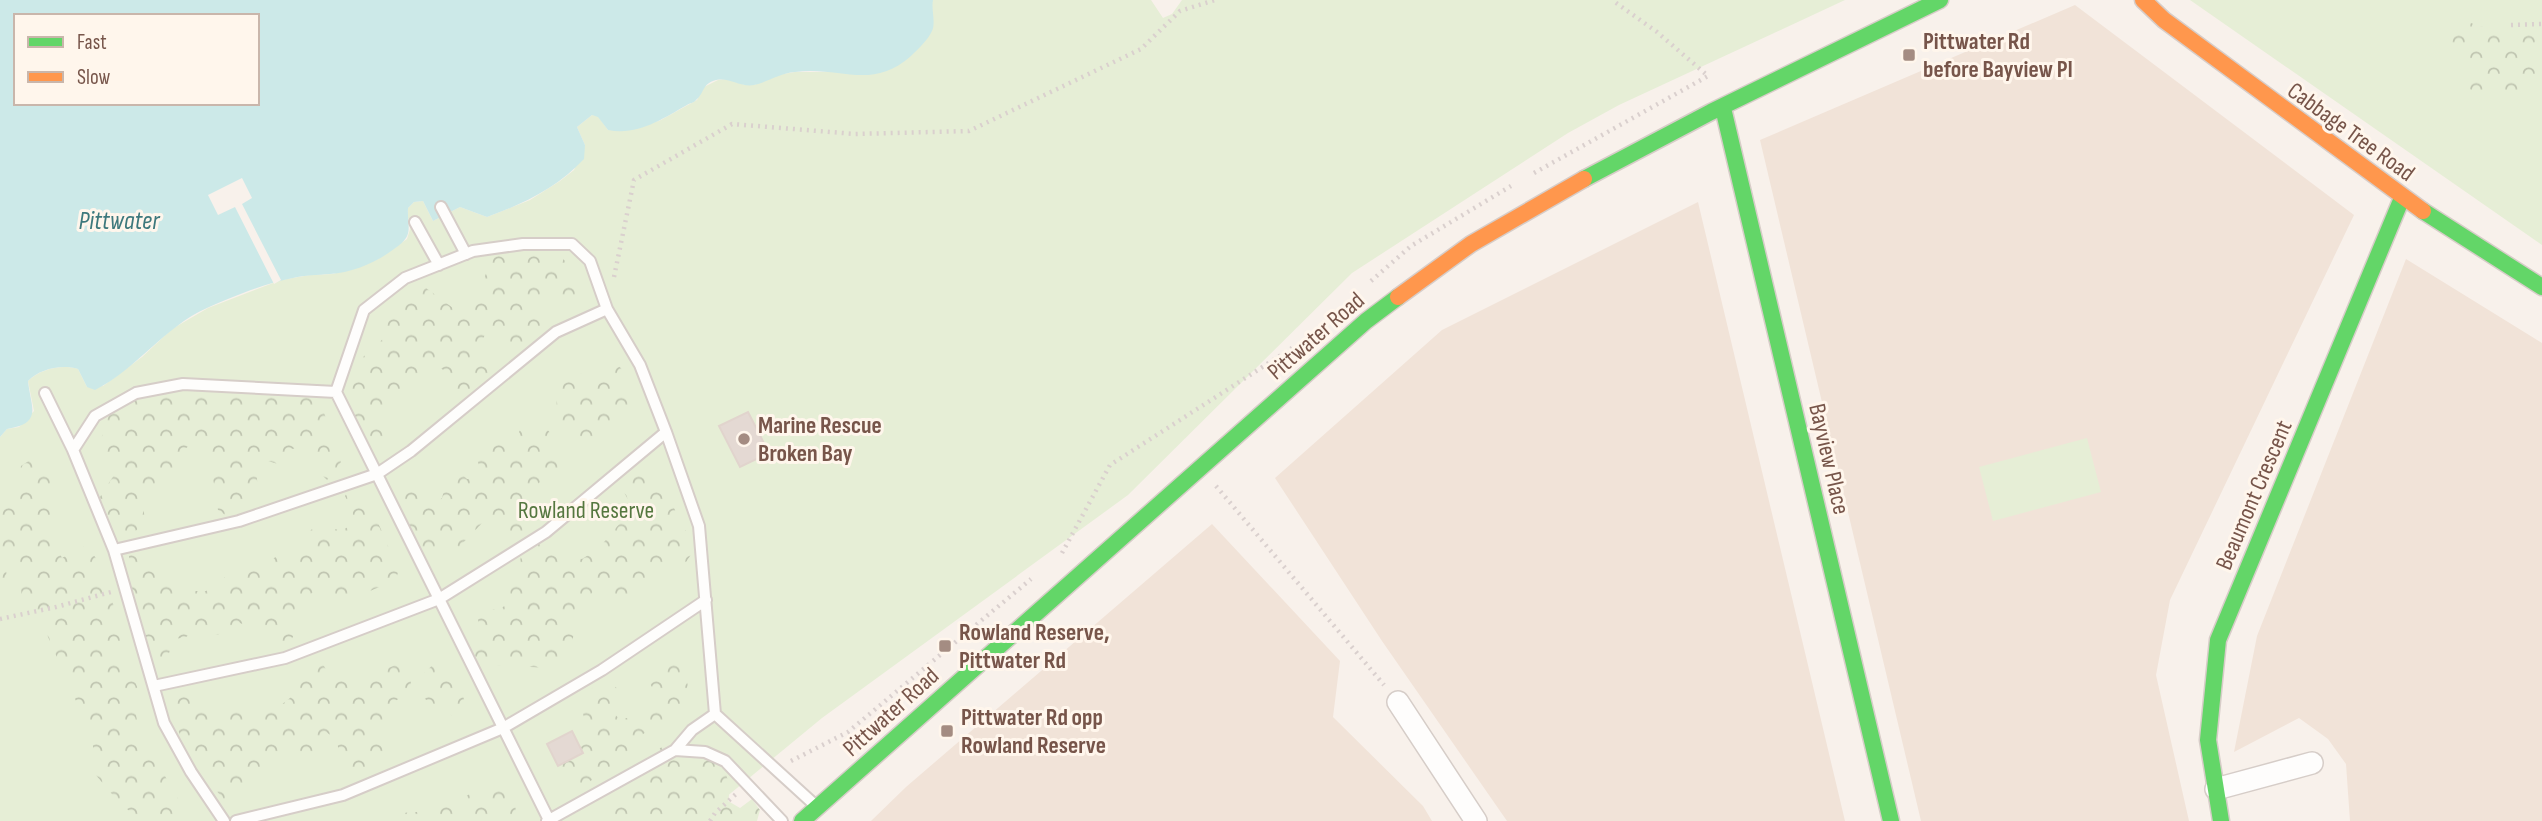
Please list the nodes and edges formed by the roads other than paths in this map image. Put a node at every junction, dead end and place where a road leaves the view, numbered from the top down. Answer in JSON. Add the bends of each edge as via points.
{"nodes":[{"id":1,"x":1940,"y":0,"type":"edge"},
{"id":2,"x":2143,"y":0,"type":"edge"},
{"id":3,"x":1723,"y":108,"type":"junction"},
{"id":4,"x":2402,"y":198,"type":"junction"},
{"id":5,"x":441,"y":207,"type":"dead end"},
{"id":6,"x":415,"y":222,"type":"dead end"},
{"id":7,"x":466,"y":254,"type":"junction"},
{"id":8,"x":439,"y":265,"type":"junction"},
{"id":9,"x":2542,"y":288,"type":"edge"},
{"id":10,"x":607,"y":309,"type":"junction"},
{"id":11,"x":336,"y":392,"type":"junction"},
{"id":12,"x":45,"y":393,"type":"dead end"},
{"id":13,"x":666,"y":432,"type":"junction"},
{"id":14,"x":73,"y":450,"type":"junction"},
{"id":15,"x":377,"y":474,"type":"junction"},
{"id":16,"x":114,"y":550,"type":"junction"},
{"id":17,"x":439,"y":599,"type":"junction"},
{"id":18,"x":706,"y":600,"type":"junction"},
{"id":19,"x":154,"y":686,"type":"junction"},
{"id":20,"x":1398,"y":702,"type":"road end"},
{"id":21,"x":715,"y":714,"type":"junction"},
{"id":22,"x":503,"y":728,"type":"junction"},
{"id":23,"x":675,"y":750,"type":"junction"},
{"id":24,"x":2312,"y":763,"type":"dead end"},
{"id":25,"x":2216,"y":789,"type":"junction"},
{"id":26,"x":817,"y":808,"type":"junction"},
{"id":27,"x":224,"y":821,"type":"edge"},
{"id":28,"x":236,"y":821,"type":"edge"},
{"id":29,"x":548,"y":821,"type":"edge"},
{"id":30,"x":782,"y":821,"type":"edge"},
{"id":31,"x":802,"y":821,"type":"edge"},
{"id":32,"x":1476,"y":821,"type":"edge"},
{"id":33,"x":1891,"y":821,"type":"edge"},
{"id":34,"x":2221,"y":821,"type":"edge"}],
"edges":[{"from":1,"to":3,"type":"street","name":"Pittwater Road"},
{"from":2,"to":4,"type":"street","name":"Cabbage Tree Road"},
{"from":3,"to":26,"type":"street","name":"Pittwater Road","via":[[1590,174],[1487,234],[1366,321]]},
{"from":3,"to":33,"type":"street","name":"Bayview Place"},
{"from":4,"to":9,"type":"street","name":"Cabbage Tree Road"},
{"from":4,"to":25,"type":"street","name":"Beaumont Crescent","via":[[2218,640],[2208,740]]},
{"from":5,"to":7,"type":"lane"},
{"from":6,"to":8,"type":"lane"},
{"from":7,"to":8,"type":"lane"},
{"from":7,"to":10,"type":"lane","via":[[523,244],[572,244],[590,261]]},
{"from":8,"to":11,"type":"lane","via":[[405,278],[364,310]]},
{"from":10,"to":13,"type":"lane","via":[[640,365]]},
{"from":10,"to":15,"type":"lane","via":[[556,332]]},
{"from":11,"to":14,"type":"lane","via":[[183,384],[136,393],[95,416]]},
{"from":11,"to":15,"type":"lane"},
{"from":12,"to":14,"type":"lane"},
{"from":13,"to":17,"type":"lane","via":[[546,532]]},
{"from":13,"to":18,"type":"lane","via":[[699,526]]},
{"from":14,"to":16,"type":"lane"},
{"from":15,"to":16,"type":"lane","via":[[239,521]]},
{"from":15,"to":17,"type":"lane"},
{"from":16,"to":19,"type":"lane"},
{"from":17,"to":19,"type":"lane","via":[[285,658]]},
{"from":17,"to":22,"type":"lane"},
{"from":18,"to":21,"type":"lane"},
{"from":18,"to":22,"type":"lane","via":[[602,670]]},
{"from":19,"to":27,"type":"lane","via":[[164,723]]},
{"from":20,"to":32,"type":"street"},
{"from":21,"to":23,"type":"lane"},
{"from":21,"to":26,"type":"lane"},
{"from":22,"to":28,"type":"lane","via":[[343,795]]},
{"from":22,"to":29,"type":"lane"},
{"from":23,"to":29,"type":"lane"},
{"from":23,"to":30,"type":"lane","via":[[705,752],[725,761]]},
{"from":24,"to":25,"type":"street"},
{"from":25,"to":34,"type":"street","name":"Beaumont Crescent"},
{"from":26,"to":31,"type":"street","name":"Pittwater Road"}]}
